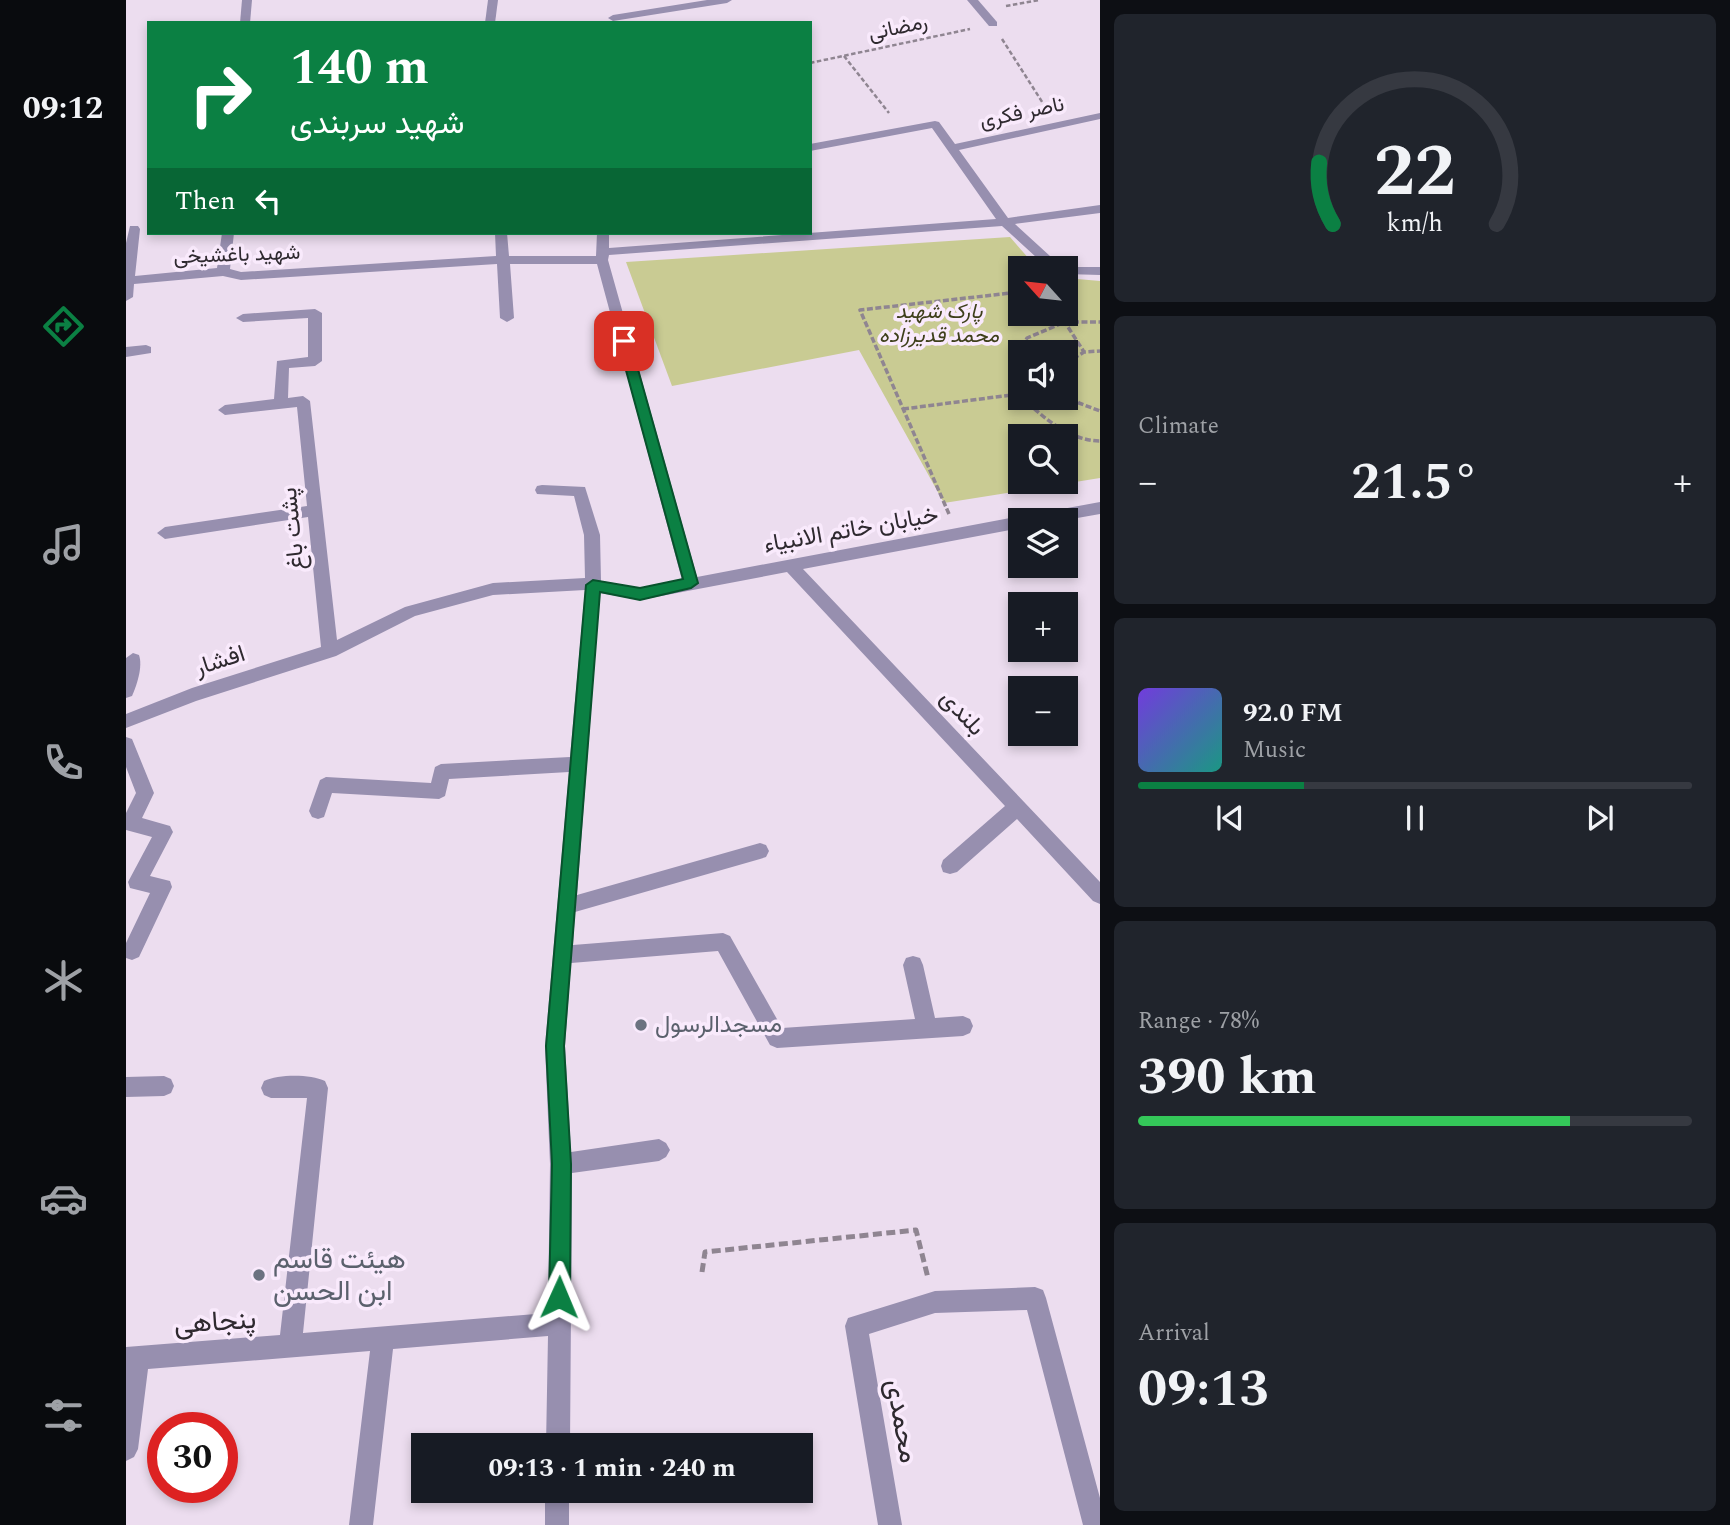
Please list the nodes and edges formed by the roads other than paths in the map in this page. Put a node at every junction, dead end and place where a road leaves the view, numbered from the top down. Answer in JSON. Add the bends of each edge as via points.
{"nodes":[{"id":1,"x":247,"y":0,"type":"edge"},
{"id":2,"x":493,"y":0,"type":"edge"},
{"id":3,"x":727,"y":0,"type":"edge"},
{"id":4,"x":972,"y":0,"type":"edge"},
{"id":5,"x":704,"y":2,"type":"edge"},
{"id":6,"x":613,"y":17,"type":"edge"},
{"id":7,"x":242,"y":21,"type":"edge"},
{"id":8,"x":490,"y":21,"type":"edge"},
{"id":9,"x":993,"y":24,"type":"road end"},
{"id":10,"x":1100,"y":116,"type":"edge"},
{"id":11,"x":812,"y":148,"type":"edge"},
{"id":12,"x":953,"y":148,"type":"junction"},
{"id":13,"x":1100,"y":209,"type":"edge"},
{"id":14,"x":1005,"y":222,"type":"junction"},
{"id":15,"x":134,"y":229,"type":"dead end"},
{"id":16,"x":228,"y":235,"type":"edge"},
{"id":17,"x":501,"y":235,"type":"edge"},
{"id":18,"x":603,"y":235,"type":"edge"},
{"id":19,"x":602,"y":256,"type":"junction"},
{"id":20,"x":1043,"y":256,"type":"edge"},
{"id":21,"x":503,"y":260,"type":"junction"},
{"id":22,"x":1078,"y":270,"type":"edge"},
{"id":23,"x":1100,"y":271,"type":"edge"},
{"id":24,"x":223,"y":272,"type":"junction"},
{"id":25,"x":127,"y":281,"type":"edge"},
{"id":26,"x":126,"y":297,"type":"edge"},
{"id":27,"x":243,"y":318,"type":"dead end"},
{"id":28,"x":507,"y":318,"type":"dead end"},
{"id":29,"x":146,"y":350,"type":"dead end"},
{"id":30,"x":126,"y":352,"type":"edge"},
{"id":31,"x":281,"y":404,"type":"junction"},
{"id":32,"x":225,"y":410,"type":"dead end"},
{"id":33,"x":542,"y":490,"type":"dead end"},
{"id":34,"x":1100,"y":508,"type":"edge"},
{"id":35,"x":313,"y":511,"type":"junction"},
{"id":36,"x":1078,"y":512,"type":"edge"},
{"id":37,"x":1008,"y":524,"type":"edge"},
{"id":38,"x":165,"y":533,"type":"dead end"},
{"id":39,"x":789,"y":564,"type":"junction"},
{"id":40,"x":691,"y":583,"type":"junction"},
{"id":41,"x":593,"y":585,"type":"junction"},
{"id":42,"x":330,"y":651,"type":"junction"},
{"id":43,"x":133,"y":660,"type":"dead end"},
{"id":44,"x":126,"y":691,"type":"edge"},
{"id":45,"x":126,"y":721,"type":"edge"},
{"id":46,"x":126,"y":744,"type":"edge"},
{"id":47,"x":578,"y":764,"type":"junction"},
{"id":48,"x":1017,"y":807,"type":"junction"},
{"id":49,"x":318,"y":811,"type":"dead end"},
{"id":50,"x":760,"y":851,"type":"dead end"},
{"id":51,"x":950,"y":866,"type":"dead end"},
{"id":52,"x":1100,"y":895,"type":"edge"},
{"id":53,"x":567,"y":906,"type":"junction"},
{"id":54,"x":131,"y":951,"type":"dead end"},
{"id":55,"x":563,"y":955,"type":"junction"},
{"id":56,"x":913,"y":965,"type":"dead end"},
{"id":57,"x":963,"y":1026,"type":"dead end"},
{"id":58,"x":927,"y":1028,"type":"junction"},
{"id":59,"x":164,"y":1086,"type":"dead end"},
{"id":60,"x":126,"y":1087,"type":"edge"},
{"id":61,"x":271,"y":1088,"type":"dead end"},
{"id":62,"x":659,"y":1150,"type":"dead end"},
{"id":63,"x":561,"y":1164,"type":"junction"},
{"id":64,"x":559,"y":1324,"type":"junction"},
{"id":65,"x":383,"y":1338,"type":"junction"},
{"id":66,"x":289,"y":1346,"type":"junction"},
{"id":67,"x":132,"y":1358,"type":"edge"},
{"id":68,"x":558,"y":1433,"type":"edge"},
{"id":69,"x":126,"y":1449,"type":"edge"},
{"id":70,"x":557,"y":1503,"type":"edge"},
{"id":71,"x":360,"y":1525,"type":"edge"},
{"id":72,"x":557,"y":1525,"type":"edge"},
{"id":73,"x":890,"y":1525,"type":"edge"},
{"id":74,"x":1094,"y":1525,"type":"edge"}],
"edges":[{"from":1,"to":7,"type":"street"},
{"from":2,"to":8,"type":"street"},
{"from":3,"to":5,"type":"street"},
{"from":4,"to":9,"type":"street"},
{"from":5,"to":6,"type":"street"},
{"from":10,"to":12,"type":"street","name":"ناصر فکری"},
{"from":11,"to":12,"type":"street","via":[[935,124]]},
{"from":12,"to":14,"type":"street"},
{"from":13,"to":14,"type":"street","name":"شهید باغشیخی"},
{"from":14,"to":19,"type":"street","name":"شهید باغشیخی"},
{"from":14,"to":20,"type":"street"},
{"from":15,"to":25,"type":"street"},
{"from":16,"to":24,"type":"street"},
{"from":17,"to":21,"type":"street"},
{"from":18,"to":19,"type":"street"},
{"from":19,"to":21,"type":"street","name":"شهید باغشیخی"},
{"from":19,"to":40,"type":"street"},
{"from":21,"to":24,"type":"street","name":"شهید باغشیخی","via":[[241,276]]},
{"from":21,"to":28,"type":"street"},
{"from":22,"to":23,"type":"street"},
{"from":24,"to":25,"type":"street","name":"شهید باغشیخی"},
{"from":25,"to":26,"type":"street"},
{"from":27,"to":31,"type":"street","via":[[315,313],[315,361],[282,364]]},
{"from":29,"to":30,"type":"street"},
{"from":31,"to":32,"type":"street"},
{"from":31,"to":35,"type":"street","name":"پشت باغ","via":[[303,401]]},
{"from":33,"to":41,"type":"street","via":[[580,491],[592,535]]},
{"from":34,"to":36,"type":"street"},
{"from":35,"to":38,"type":"street"},
{"from":35,"to":42,"type":"street","name":"پشت باغ"},
{"from":37,"to":39,"type":"street","name":"خیابان خاتم الانبیاء"},
{"from":39,"to":40,"type":"street","name":"خیابان خاتم الانبیاء"},
{"from":39,"to":48,"type":"street","name":"بلندی"},
{"from":40,"to":41,"type":"street","name":"خیابان خاتم الانبیاء","via":[[640,594]]},
{"from":41,"to":42,"type":"street","name":"افشار","via":[[493,589],[411,611]]},
{"from":41,"to":47,"type":"street"},
{"from":42,"to":45,"type":"street","name":"افشار"},
{"from":43,"to":44,"type":"street"},
{"from":46,"to":54,"type":"street","via":[[145,793],[130,822],[164,832],[137,882],[163,887]]},
{"from":47,"to":49,"type":"street","via":[[441,772],[439,791],[326,785]]},
{"from":47,"to":53,"type":"street"},
{"from":48,"to":51,"type":"street"},
{"from":48,"to":52,"type":"street","name":"بلندی"},
{"from":50,"to":53,"type":"street"},
{"from":53,"to":55,"type":"street"},
{"from":55,"to":58,"type":"street","via":[[723,942],[776,1038]]},
{"from":55,"to":63,"type":"street","via":[[555,1046]]},
{"from":56,"to":58,"type":"street"},
{"from":57,"to":58,"type":"street"},
{"from":59,"to":60,"type":"street"},
{"from":61,"to":66,"type":"street","via":[[318,1088]]},
{"from":62,"to":63,"type":"street"},
{"from":63,"to":64,"type":"street"},
{"from":64,"to":65,"type":"street","name":"پنجاهی"},
{"from":64,"to":68,"type":"street"},
{"from":65,"to":66,"type":"street","name":"پنجاهی"},
{"from":65,"to":71,"type":"street"},
{"from":66,"to":67,"type":"street","name":"پنجاهی"},
{"from":67,"to":69,"type":"street"},
{"from":70,"to":72,"type":"street"},
{"from":73,"to":74,"type":"street","name":"محمدی","via":[[856,1326],[935,1303],[1035,1298]]}]}
